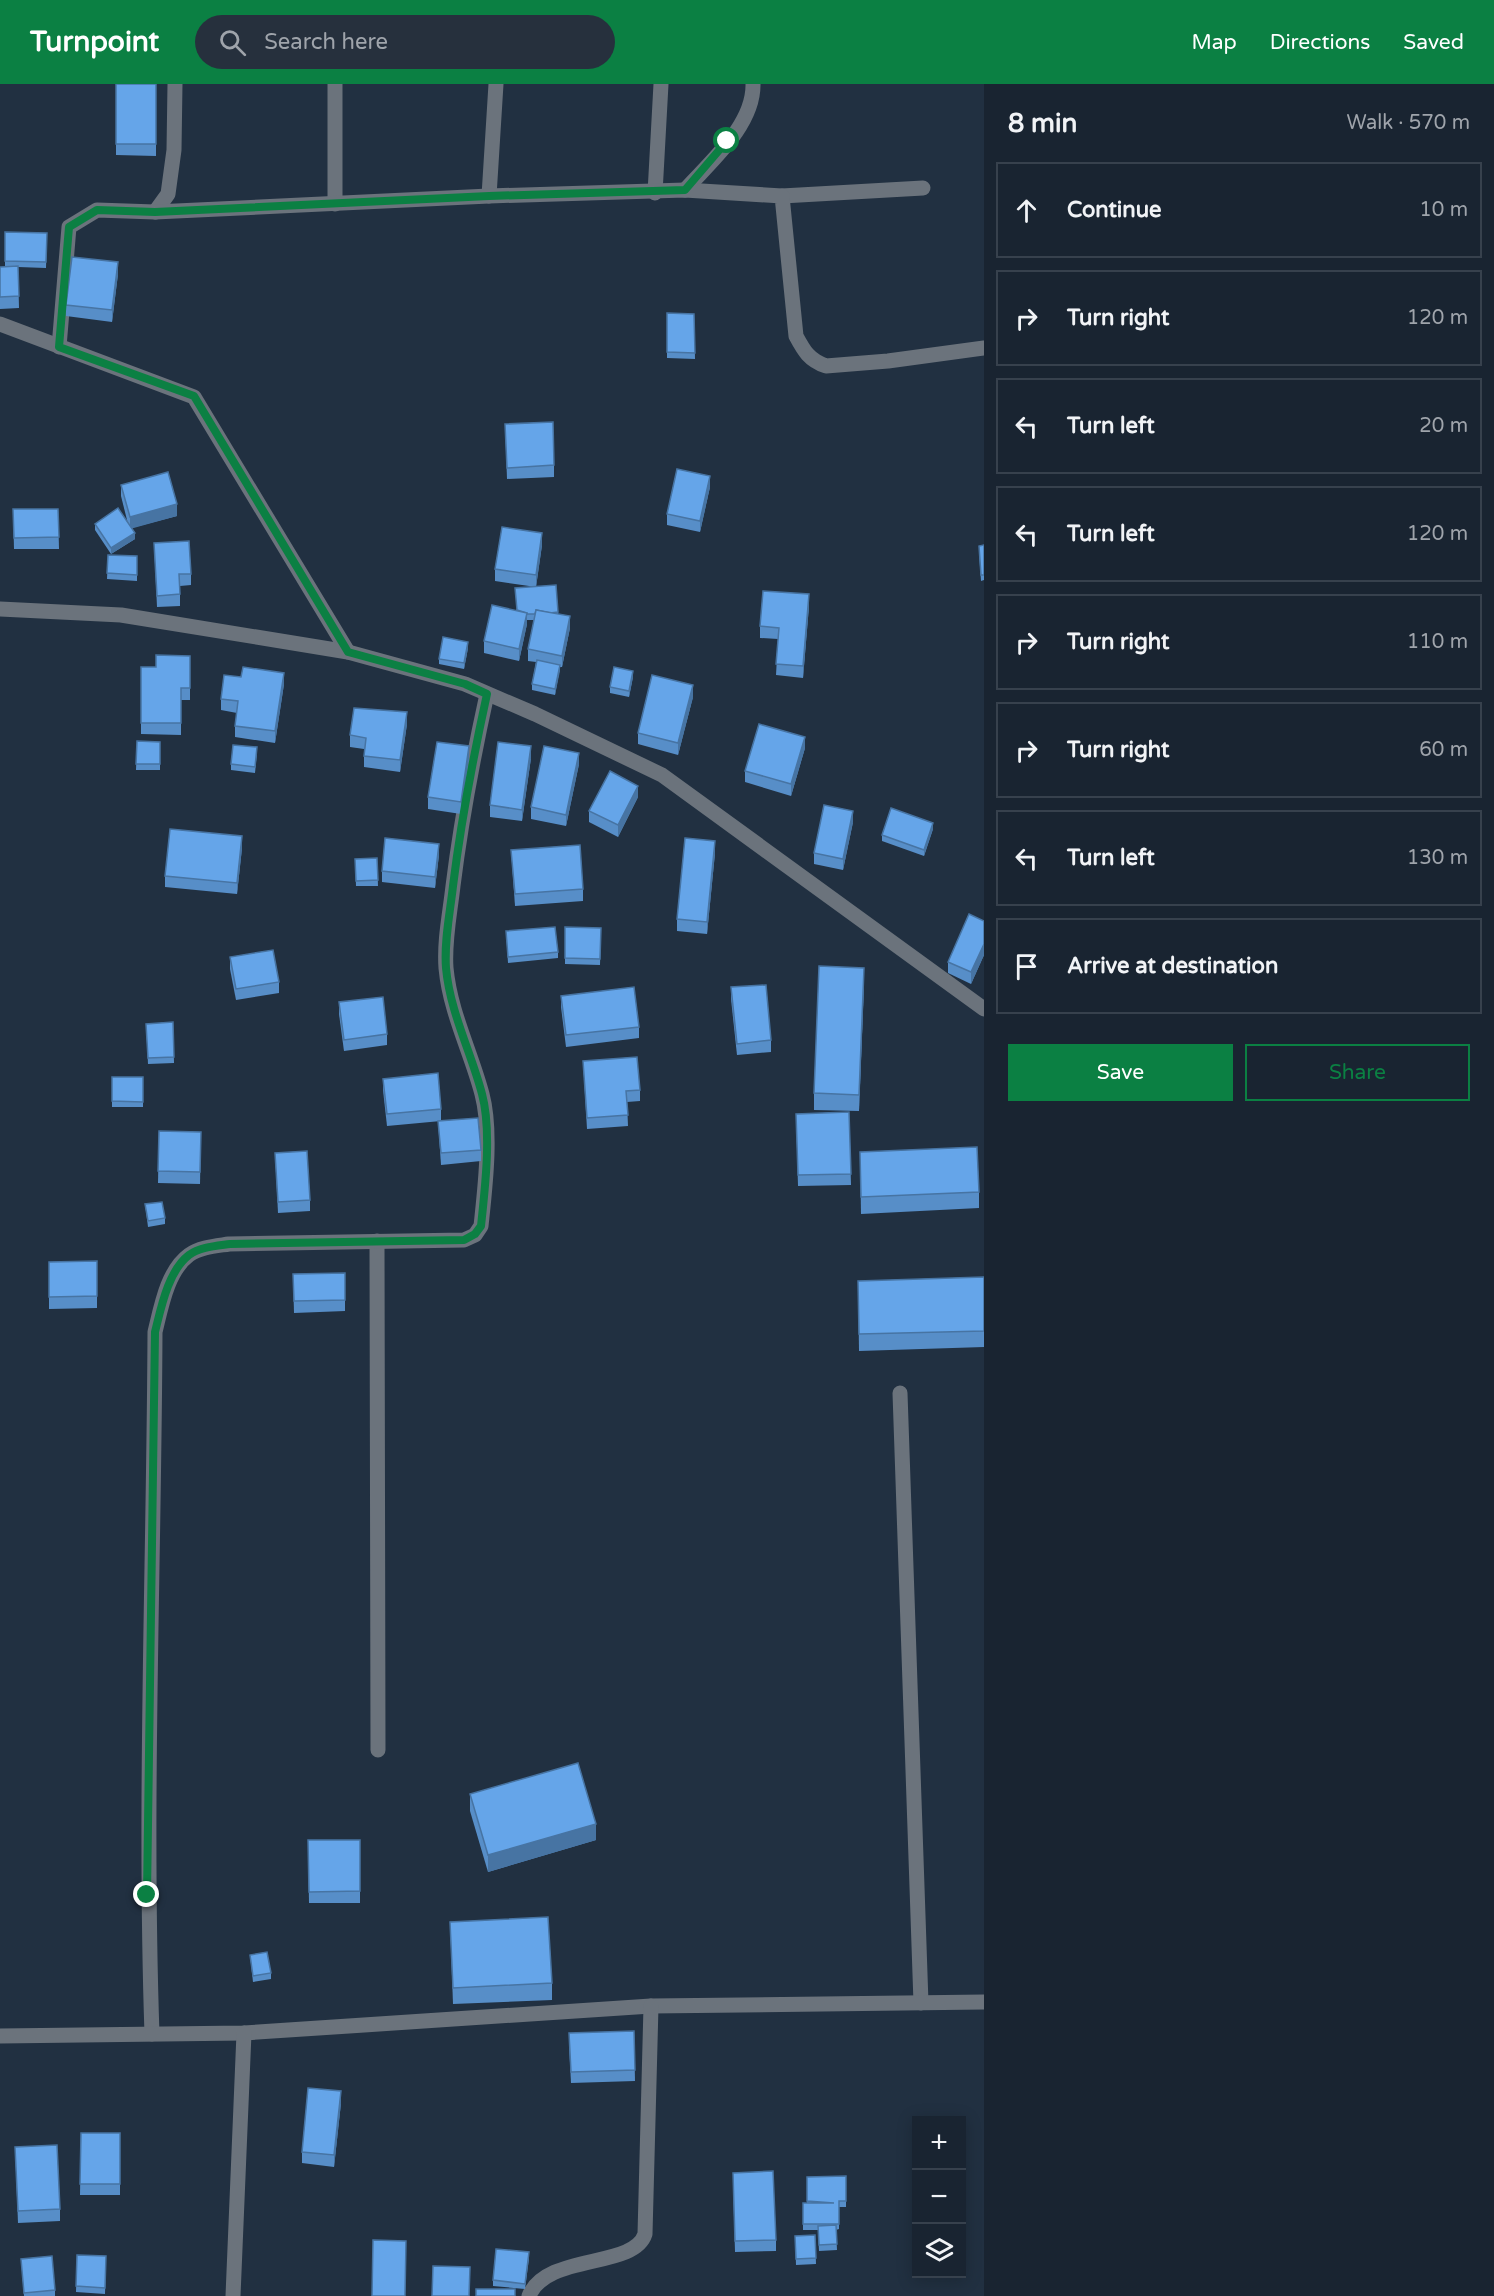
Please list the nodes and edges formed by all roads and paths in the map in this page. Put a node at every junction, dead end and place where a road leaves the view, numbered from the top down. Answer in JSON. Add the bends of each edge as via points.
{"nodes":[{"id":1,"x":175,"y":84,"type":"edge"},
{"id":2,"x":335,"y":84,"type":"edge"},
{"id":3,"x":496,"y":84,"type":"edge"},
{"id":4,"x":661,"y":84,"type":"edge"},
{"id":5,"x":753,"y":84,"type":"edge"},
{"id":6,"x":923,"y":188,"type":"dead end"},
{"id":7,"x":685,"y":190,"type":"junction"},
{"id":8,"x":655,"y":193,"type":"junction"},
{"id":9,"x":489,"y":196,"type":"junction"},
{"id":10,"x":782,"y":196,"type":"junction"},
{"id":11,"x":335,"y":204,"type":"junction"},
{"id":12,"x":155,"y":212,"type":"junction"},
{"id":13,"x":0,"y":324,"type":"edge"},
{"id":14,"x":59,"y":347,"type":"junction"},
{"id":15,"x":984,"y":348,"type":"edge"},
{"id":16,"x":0,"y":609,"type":"edge"},
{"id":17,"x":348,"y":652,"type":"junction"},
{"id":18,"x":487,"y":694,"type":"junction"},
{"id":19,"x":984,"y":1009,"type":"edge"},
{"id":20,"x":378,"y":1241,"type":"junction"},
{"id":21,"x":900,"y":1392,"type":"dead end"},
{"id":22,"x":378,"y":1750,"type":"dead end"},
{"id":23,"x":984,"y":2002,"type":"edge"},
{"id":24,"x":921,"y":2003,"type":"junction"},
{"id":25,"x":651,"y":2006,"type":"junction"},
{"id":26,"x":244,"y":2033,"type":"junction"},
{"id":27,"x":152,"y":2034,"type":"junction"},
{"id":28,"x":0,"y":2036,"type":"edge"},
{"id":29,"x":233,"y":2296,"type":"edge"},
{"id":30,"x":529,"y":2296,"type":"edge"}],
"edges":[{"from":1,"to":12,"type":"street","via":[[174,150],[168,194]]},
{"from":2,"to":11,"type":"street"},
{"from":3,"to":9,"type":"street"},
{"from":4,"to":8,"type":"street"},
{"from":5,"to":7,"type":"street","via":[[750,111],[741,126]]},
{"from":6,"to":10,"type":"street"},
{"from":7,"to":8,"type":"street"},
{"from":7,"to":10,"type":"street"},
{"from":8,"to":9,"type":"street"},
{"from":9,"to":11,"type":"street"},
{"from":10,"to":15,"type":"street","via":[[796,336],[805,354],[826,366]]},
{"from":11,"to":12,"type":"street"},
{"from":12,"to":14,"type":"street","via":[[97,210],[69,227]]},
{"from":13,"to":14,"type":"street"},
{"from":14,"to":17,"type":"street","via":[[194,396]]},
{"from":16,"to":17,"type":"street","via":[[121,615]]},
{"from":17,"to":18,"type":"street","via":[[465,684]]},
{"from":18,"to":19,"type":"street","via":[[662,775]]},
{"from":18,"to":20,"type":"street","via":[[458,850],[446,968],[456,1017],[483,1096],[486,1161],[481,1226],[464,1240]]},
{"from":20,"to":22,"type":"street"},
{"from":20,"to":27,"type":"street","via":[[230,1244],[206,1248],[179,1264],[163,1301],[155,1332],[149,1730],[147,1895]]},
{"from":21,"to":24,"type":"street"},
{"from":23,"to":24,"type":"street"},
{"from":24,"to":25,"type":"street"},
{"from":25,"to":26,"type":"street"},
{"from":25,"to":30,"type":"street","via":[[643,2243],[567,2267],[543,2279]]},
{"from":26,"to":27,"type":"street"},
{"from":26,"to":29,"type":"street"},
{"from":27,"to":28,"type":"street"}]}
